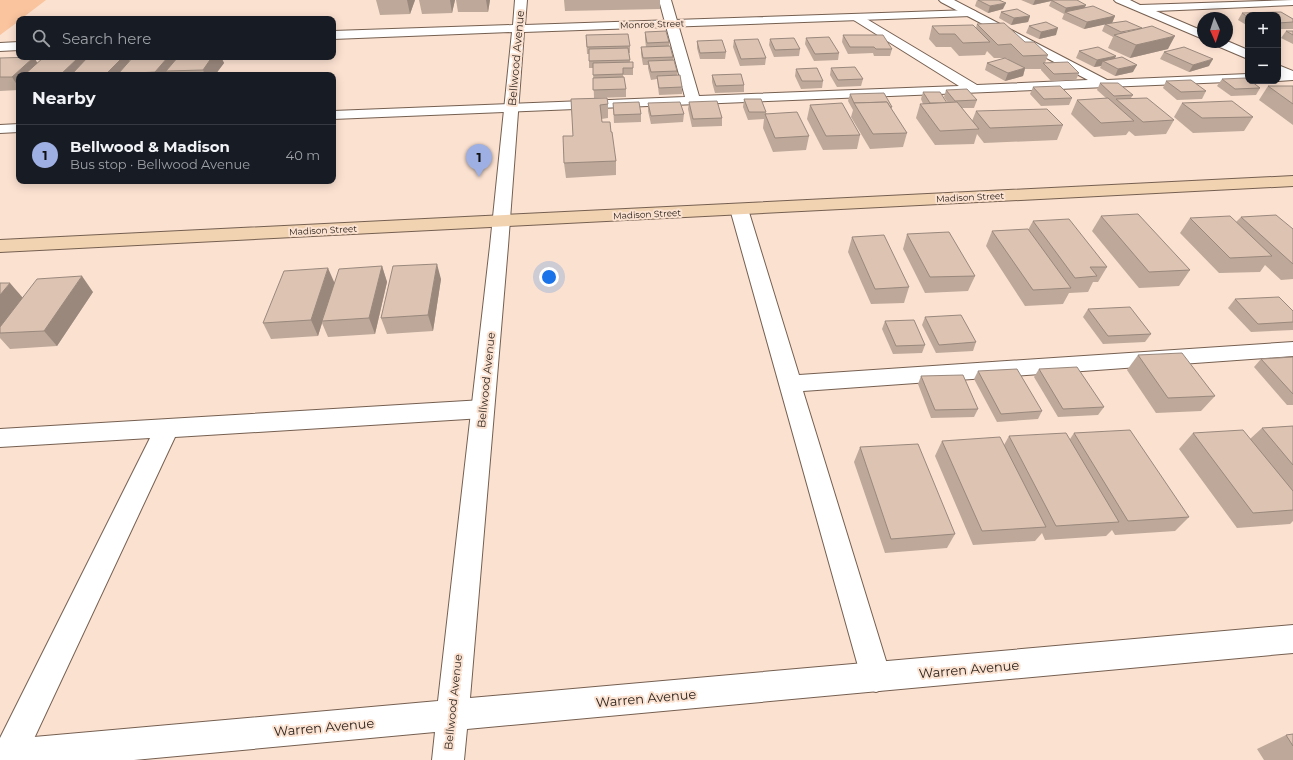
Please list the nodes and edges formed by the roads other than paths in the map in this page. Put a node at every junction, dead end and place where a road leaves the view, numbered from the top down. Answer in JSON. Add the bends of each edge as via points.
{"nodes":[{"id":1,"x":521,"y":0,"type":"edge"},
{"id":2,"x":665,"y":0,"type":"edge"},
{"id":3,"x":945,"y":0,"type":"edge"},
{"id":4,"x":1120,"y":0,"type":"edge"},
{"id":5,"x":1290,"y":2,"type":"edge"},
{"id":6,"x":1139,"y":8,"type":"junction"},
{"id":7,"x":971,"y":13,"type":"junction"},
{"id":8,"x":856,"y":17,"type":"junction"},
{"id":9,"x":672,"y":24,"type":"junction"},
{"id":10,"x":518,"y":29,"type":"junction"},
{"id":11,"x":1197,"y":32,"type":"edge"},
{"id":12,"x":336,"y":35,"type":"edge"},
{"id":13,"x":16,"y":46,"type":"edge"},
{"id":14,"x":0,"y":47,"type":"edge"},
{"id":15,"x":1232,"y":48,"type":"edge"},
{"id":16,"x":1245,"y":54,"type":"edge"},
{"id":17,"x":1281,"y":70,"type":"edge"},
{"id":18,"x":1293,"y":76,"type":"edge"},
{"id":19,"x":1281,"y":77,"type":"edge"},
{"id":20,"x":1245,"y":78,"type":"edge"},
{"id":21,"x":1106,"y":84,"type":"junction"},
{"id":22,"x":974,"y":89,"type":"junction"},
{"id":23,"x":693,"y":100,"type":"junction"},
{"id":24,"x":511,"y":107,"type":"junction"},
{"id":25,"x":336,"y":114,"type":"edge"},
{"id":26,"x":0,"y":128,"type":"edge"},
{"id":27,"x":16,"y":128,"type":"edge"},
{"id":28,"x":1293,"y":181,"type":"edge"},
{"id":29,"x":739,"y":209,"type":"junction"},
{"id":30,"x":501,"y":221,"type":"junction"},
{"id":31,"x":0,"y":246,"type":"edge"},
{"id":32,"x":1293,"y":350,"type":"edge"},
{"id":33,"x":790,"y":384,"type":"junction"},
{"id":34,"x":483,"y":409,"type":"junction"},
{"id":35,"x":167,"y":428,"type":"junction"},
{"id":36,"x":0,"y":438,"type":"edge"},
{"id":37,"x":1293,"y":639,"type":"edge"},
{"id":38,"x":876,"y":677,"type":"junction"},
{"id":39,"x":452,"y":715,"type":"junction"},
{"id":40,"x":4,"y":756,"type":"edge"},
{"id":41,"x":448,"y":760,"type":"edge"}],
"edges":[{"from":1,"to":10,"type":"street","name":"Bellwood Avenue"},
{"from":2,"to":9,"type":"street"},
{"from":3,"to":7,"type":"street"},
{"from":4,"to":6,"type":"street"},
{"from":5,"to":6,"type":"street"},
{"from":6,"to":11,"type":"street"},
{"from":7,"to":8,"type":"street","name":"Monroe Street"},
{"from":7,"to":21,"type":"street"},
{"from":8,"to":9,"type":"street","name":"Monroe Street"},
{"from":8,"to":22,"type":"street"},
{"from":9,"to":10,"type":"street","name":"Monroe Street"},
{"from":9,"to":23,"type":"street"},
{"from":10,"to":12,"type":"street","name":"Monroe Street"},
{"from":10,"to":24,"type":"street","name":"Bellwood Avenue"},
{"from":13,"to":14,"type":"street"},
{"from":15,"to":16,"type":"street"},
{"from":17,"to":18,"type":"street"},
{"from":18,"to":19,"type":"street"},
{"from":20,"to":21,"type":"street"},
{"from":21,"to":22,"type":"street"},
{"from":22,"to":23,"type":"street"},
{"from":23,"to":24,"type":"street"},
{"from":24,"to":25,"type":"street"},
{"from":24,"to":30,"type":"street","name":"Bellwood Avenue"},
{"from":26,"to":27,"type":"street"},
{"from":28,"to":29,"type":"street","name":"Madison Street"},
{"from":29,"to":30,"type":"street","name":"Madison Street"},
{"from":29,"to":33,"type":"street"},
{"from":30,"to":31,"type":"street","name":"Madison Street"},
{"from":30,"to":34,"type":"street","name":"Bellwood Avenue"},
{"from":32,"to":33,"type":"street"},
{"from":33,"to":38,"type":"street"},
{"from":34,"to":35,"type":"street"},
{"from":34,"to":39,"type":"street","name":"Bellwood Avenue"},
{"from":35,"to":36,"type":"street"},
{"from":35,"to":40,"type":"street"},
{"from":37,"to":38,"type":"street","name":"Warren Avenue"},
{"from":38,"to":39,"type":"street","name":"Warren Avenue"},
{"from":39,"to":40,"type":"street","name":"Warren Avenue"},
{"from":39,"to":41,"type":"street","name":"Bellwood Avenue"}]}
